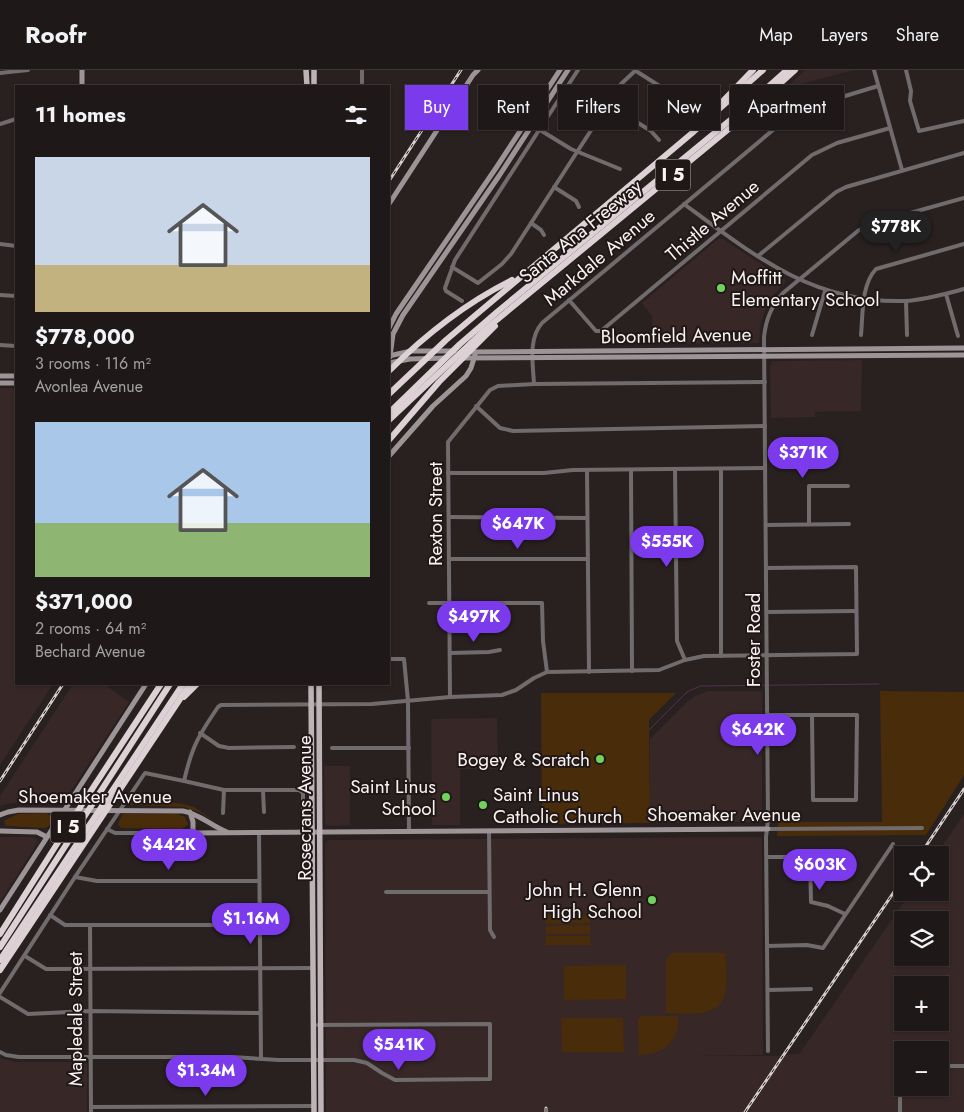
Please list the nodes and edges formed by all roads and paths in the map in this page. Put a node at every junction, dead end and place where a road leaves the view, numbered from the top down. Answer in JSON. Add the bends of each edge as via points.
{"nodes":[{"id":1,"x":28,"y":70,"type":"edge"},
{"id":2,"x":82,"y":70,"type":"edge"},
{"id":3,"x":306,"y":70,"type":"edge"},
{"id":4,"x":314,"y":70,"type":"edge"},
{"id":5,"x":362,"y":70,"type":"edge"},
{"id":6,"x":478,"y":70,"type":"edge"},
{"id":7,"x":560,"y":70,"type":"edge"},
{"id":8,"x":568,"y":70,"type":"edge"},
{"id":9,"x":578,"y":70,"type":"edge"},
{"id":10,"x":636,"y":70,"type":"edge"},
{"id":11,"x":753,"y":70,"type":"edge"},
{"id":12,"x":763,"y":70,"type":"edge"},
{"id":13,"x":787,"y":70,"type":"edge"},
{"id":14,"x":795,"y":70,"type":"edge"},
{"id":15,"x":874,"y":70,"type":"edge"},
{"id":16,"x":906,"y":70,"type":"edge"},
{"id":17,"x":0,"y":73,"type":"edge"},
{"id":18,"x":362,"y":83,"type":"dead end"},
{"id":19,"x":82,"y":85,"type":"edge"},
{"id":20,"x":307,"y":85,"type":"edge"},
{"id":21,"x":314,"y":85,"type":"edge"},
{"id":22,"x":620,"y":85,"type":"edge"},
{"id":23,"x":659,"y":85,"type":"edge"},
{"id":24,"x":878,"y":86,"type":"junction"},
{"id":25,"x":548,"y":117,"type":"edge"},
{"id":26,"x":15,"y":119,"type":"edge"},
{"id":27,"x":964,"y":122,"type":"edge"},
{"id":28,"x":638,"y":123,"type":"edge"},
{"id":29,"x":0,"y":124,"type":"edge"},
{"id":30,"x":890,"y":128,"type":"junction"},
{"id":31,"x":540,"y":130,"type":"joint"},
{"id":32,"x":592,"y":130,"type":"edge"},
{"id":33,"x":691,"y":134,"type":"junction"},
{"id":34,"x":659,"y":140,"type":"dead end"},
{"id":35,"x":578,"y":152,"type":"junction"},
{"id":36,"x":964,"y":153,"type":"edge"},
{"id":37,"x":496,"y":168,"type":"junction"},
{"id":38,"x":620,"y":169,"type":"dead end"},
{"id":39,"x":902,"y":170,"type":"junction"},
{"id":40,"x":499,"y":176,"type":"junction"},
{"id":41,"x":506,"y":182,"type":"junction"},
{"id":42,"x":554,"y":187,"type":"junction"},
{"id":43,"x":964,"y":198,"type":"edge"},
{"id":44,"x":390,"y":202,"type":"edge"},
{"id":45,"x":684,"y":204,"type":"junction"},
{"id":46,"x":579,"y":207,"type":"dead end"},
{"id":47,"x":531,"y":223,"type":"junction"},
{"id":48,"x":721,"y":231,"type":"junction"},
{"id":49,"x":544,"y":235,"type":"dead end"},
{"id":50,"x":0,"y":244,"type":"edge"},
{"id":51,"x":964,"y":244,"type":"edge"},
{"id":52,"x":15,"y":246,"type":"edge"},
{"id":53,"x":758,"y":256,"type":"junction"},
{"id":54,"x":452,"y":267,"type":"junction"},
{"id":55,"x":522,"y":275,"type":"junction"},
{"id":56,"x":798,"y":280,"type":"junction"},
{"id":57,"x":964,"y":289,"type":"edge"},
{"id":58,"x":825,"y":291,"type":"junction"},
{"id":59,"x":946,"y":294,"type":"junction"},
{"id":60,"x":0,"y":295,"type":"edge"},
{"id":61,"x":15,"y":296,"type":"edge"},
{"id":62,"x":570,"y":300,"type":"junction"},
{"id":63,"x":865,"y":300,"type":"junction"},
{"id":64,"x":462,"y":301,"type":"dead end"},
{"id":65,"x":906,"y":301,"type":"junction"},
{"id":66,"x":516,"y":303,"type":"junction"},
{"id":67,"x":390,"y":326,"type":"edge"},
{"id":68,"x":812,"y":335,"type":"dead end"},
{"id":69,"x":861,"y":335,"type":"dead end"},
{"id":70,"x":907,"y":335,"type":"dead end"},
{"id":71,"x":958,"y":336,"type":"dead end"},
{"id":72,"x":0,"y":345,"type":"edge"},
{"id":73,"x":15,"y":346,"type":"edge"},
{"id":74,"x":964,"y":348,"type":"edge"},
{"id":75,"x":722,"y":349,"type":"junction"},
{"id":76,"x":764,"y":349,"type":"junction"},
{"id":77,"x":390,"y":350,"type":"edge"},
{"id":78,"x":533,"y":351,"type":"junction"},
{"id":79,"x":475,"y":352,"type":"junction"},
{"id":80,"x":808,"y":352,"type":"junction"},
{"id":81,"x":859,"y":352,"type":"junction"},
{"id":82,"x":964,"y":355,"type":"edge"},
{"id":83,"x":390,"y":356,"type":"edge"},
{"id":84,"x":722,"y":356,"type":"junction"},
{"id":85,"x":765,"y":356,"type":"junction"},
{"id":86,"x":533,"y":357,"type":"junction"},
{"id":87,"x":390,"y":362,"type":"edge"},
{"id":88,"x":390,"y":370,"type":"edge"},
{"id":89,"x":0,"y":376,"type":"edge"},
{"id":90,"x":15,"y":376,"type":"edge"},
{"id":91,"x":0,"y":382,"type":"edge"},
{"id":92,"x":424,"y":382,"type":"junction"},
{"id":93,"x":765,"y":382,"type":"junction"},
{"id":94,"x":15,"y":383,"type":"edge"},
{"id":95,"x":534,"y":384,"type":"junction"},
{"id":96,"x":390,"y":393,"type":"edge"},
{"id":97,"x":476,"y":406,"type":"junction"},
{"id":98,"x":390,"y":417,"type":"edge"},
{"id":99,"x":765,"y":426,"type":"junction"},
{"id":100,"x":390,"y":439,"type":"edge"},
{"id":101,"x":390,"y":455,"type":"edge"},
{"id":102,"x":766,"y":468,"type":"junction"},
{"id":103,"x":675,"y":469,"type":"junction"},
{"id":104,"x":721,"y":469,"type":"junction"},
{"id":105,"x":587,"y":470,"type":"junction"},
{"id":106,"x":631,"y":470,"type":"junction"},
{"id":107,"x":448,"y":473,"type":"junction"},
{"id":108,"x":848,"y":486,"type":"dead end"},
{"id":109,"x":449,"y":517,"type":"junction"},
{"id":110,"x":587,"y":518,"type":"junction"},
{"id":111,"x":766,"y":524,"type":"junction"},
{"id":112,"x":809,"y":524,"type":"junction"},
{"id":113,"x":849,"y":524,"type":"dead end"},
{"id":114,"x":588,"y":559,"type":"junction"},
{"id":115,"x":449,"y":560,"type":"junction"},
{"id":116,"x":766,"y":568,"type":"junction"},
{"id":117,"x":429,"y":602,"type":"dead end"},
{"id":118,"x":449,"y":603,"type":"junction"},
{"id":119,"x":856,"y":611,"type":"junction"},
{"id":120,"x":766,"y":612,"type":"junction"},
{"id":121,"x":500,"y":650,"type":"dead end"},
{"id":122,"x":450,"y":653,"type":"junction"},
{"id":123,"x":767,"y":655,"type":"junction"},
{"id":124,"x":721,"y":656,"type":"junction"},
{"id":125,"x":390,"y":659,"type":"edge"},
{"id":126,"x":685,"y":660,"type":"junction"},
{"id":127,"x":632,"y":671,"type":"junction"},
{"id":128,"x":547,"y":672,"type":"junction"},
{"id":129,"x":589,"y":672,"type":"junction"},
{"id":130,"x":145,"y":685,"type":"edge"},
{"id":131,"x":156,"y":685,"type":"edge"},
{"id":132,"x":160,"y":685,"type":"edge"},
{"id":133,"x":169,"y":685,"type":"edge"},
{"id":134,"x":182,"y":685,"type":"edge"},
{"id":135,"x":189,"y":685,"type":"edge"},
{"id":136,"x":196,"y":685,"type":"edge"},
{"id":137,"x":311,"y":685,"type":"edge"},
{"id":138,"x":319,"y":685,"type":"edge"},
{"id":139,"x":450,"y":696,"type":"junction"},
{"id":140,"x":179,"y":701,"type":"junction"},
{"id":141,"x":408,"y":701,"type":"junction"},
{"id":142,"x":311,"y":705,"type":"junction"},
{"id":143,"x":319,"y":705,"type":"junction"},
{"id":144,"x":767,"y":715,"type":"junction"},
{"id":145,"x":812,"y":715,"type":"junction"},
{"id":146,"x":138,"y":720,"type":"junction"},
{"id":147,"x":200,"y":733,"type":"junction"},
{"id":148,"x":294,"y":747,"type":"dead end"},
{"id":149,"x":332,"y":748,"type":"dead end"},
{"id":150,"x":409,"y":748,"type":"junction"},
{"id":151,"x":184,"y":780,"type":"junction"},
{"id":152,"x":224,"y":790,"type":"junction"},
{"id":153,"x":263,"y":790,"type":"junction"},
{"id":154,"x":303,"y":811,"type":"dead end"},
{"id":155,"x":190,"y":812,"type":"junction"},
{"id":156,"x":264,"y":812,"type":"dead end"},
{"id":157,"x":222,"y":813,"type":"dead end"},
{"id":158,"x":0,"y":815,"type":"edge"},
{"id":159,"x":922,"y":828,"type":"dead end"},
{"id":160,"x":107,"y":829,"type":"junction"},
{"id":161,"x":768,"y":829,"type":"junction"},
{"id":162,"x":489,"y":831,"type":"junction"},
{"id":163,"x":0,"y":832,"type":"edge"},
{"id":164,"x":259,"y":832,"type":"junction"},
{"id":165,"x":312,"y":832,"type":"junction"},
{"id":166,"x":320,"y":832,"type":"junction"},
{"id":167,"x":410,"y":832,"type":"junction"},
{"id":168,"x":193,"y":833,"type":"junction"},
{"id":169,"x":230,"y":833,"type":"junction"},
{"id":170,"x":47,"y":837,"type":"junction"},
{"id":171,"x":893,"y":844,"type":"dead end"},
{"id":172,"x":766,"y":857,"type":"junction"},
{"id":173,"x":810,"y":857,"type":"junction"},
{"id":174,"x":848,"y":857,"type":"dead end"},
{"id":175,"x":75,"y":877,"type":"junction"},
{"id":176,"x":259,"y":880,"type":"junction"},
{"id":177,"x":312,"y":889,"type":"junction"},
{"id":178,"x":320,"y":890,"type":"junction"},
{"id":179,"x":386,"y":892,"type":"dead end"},
{"id":180,"x":490,"y":892,"type":"junction"},
{"id":181,"x":0,"y":910,"type":"edge"},
{"id":182,"x":845,"y":914,"type":"junction"},
{"id":183,"x":50,"y":915,"type":"junction"},
{"id":184,"x":90,"y":925,"type":"junction"},
{"id":185,"x":260,"y":925,"type":"junction"},
{"id":186,"x":0,"y":934,"type":"edge"},
{"id":187,"x":494,"y":937,"type":"dead end"},
{"id":188,"x":767,"y":946,"type":"junction"},
{"id":189,"x":0,"y":947,"type":"edge"},
{"id":190,"x":25,"y":956,"type":"junction"},
{"id":191,"x":0,"y":960,"type":"edge"},
{"id":192,"x":260,"y":968,"type":"junction"},
{"id":193,"x":313,"y":968,"type":"junction"},
{"id":194,"x":320,"y":968,"type":"junction"},
{"id":195,"x":90,"y":969,"type":"junction"},
{"id":196,"x":0,"y":970,"type":"edge"},
{"id":197,"x":811,"y":989,"type":"dead end"},
{"id":198,"x":768,"y":990,"type":"junction"},
{"id":199,"x":0,"y":993,"type":"edge"},
{"id":200,"x":0,"y":997,"type":"edge"},
{"id":201,"x":90,"y":1011,"type":"junction"},
{"id":202,"x":260,"y":1014,"type":"junction"},
{"id":203,"x":313,"y":1025,"type":"junction"},
{"id":204,"x":321,"y":1025,"type":"junction"},
{"id":205,"x":768,"y":1051,"type":"dead end"},
{"id":206,"x":0,"y":1052,"type":"edge"},
{"id":207,"x":91,"y":1057,"type":"junction"},
{"id":208,"x":261,"y":1058,"type":"junction"},
{"id":209,"x":314,"y":1060,"type":"junction"},
{"id":210,"x":321,"y":1060,"type":"junction"},
{"id":211,"x":949,"y":1066,"type":"edge"},
{"id":212,"x":964,"y":1066,"type":"edge"},
{"id":213,"x":900,"y":1096,"type":"edge"},
{"id":214,"x":204,"y":1106,"type":"junction"},
{"id":215,"x":314,"y":1109,"type":"edge"},
{"id":216,"x":321,"y":1109,"type":"edge"},
{"id":217,"x":91,"y":1110,"type":"edge"},
{"id":218,"x":204,"y":1112,"type":"edge"},
{"id":219,"x":900,"y":1112,"type":"edge"}],
"edges":[{"from":1,"to":17,"type":"street"},
{"from":2,"to":19,"type":"street"},
{"from":3,"to":20,"type":"main road"},
{"from":4,"to":21,"type":"main road"},
{"from":5,"to":18,"type":"street"},
{"from":6,"to":44,"type":"street"},
{"from":7,"to":37,"type":"street"},
{"from":8,"to":40,"type":"street"},
{"from":9,"to":25,"type":"street"},
{"from":10,"to":22,"type":"street"},
{"from":10,"to":23,"type":"street"},
{"from":11,"to":33,"type":"highway"},
{"from":12,"to":33,"type":"highway","name":"Santa Ana Freeway","number":"I 5"},
{"from":13,"to":92,"type":"highway","via":[[460,344]]},
{"from":14,"to":66,"type":"highway","name":"Santa Ana Freeway","number":"I 5"},
{"from":15,"to":24,"type":"street"},
{"from":16,"to":27,"type":"street","via":[[912,91],[910,101],[919,131]]},
{"from":24,"to":30,"type":"street"},
{"from":24,"to":45,"type":"street","name":"Markdale Avenue","via":[[809,106],[785,120]]},
{"from":26,"to":29,"type":"street"},
{"from":28,"to":34,"type":"street"},
{"from":30,"to":39,"type":"street"},
{"from":30,"to":48,"type":"street","name":"Thistle Avenue","via":[[837,143],[812,155]]},
{"from":31,"to":35,"type":"street"},
{"from":31,"to":41,"type":"street"},
{"from":32,"to":35,"type":"street"},
{"from":33,"to":55,"type":"highway","name":"Santa Ana Freeway","number":"I 5"},
{"from":35,"to":38,"type":"street"},
{"from":35,"to":42,"type":"street"},
{"from":36,"to":39,"type":"street"},
{"from":37,"to":40,"type":"street"},
{"from":37,"to":67,"type":"street"},
{"from":39,"to":53,"type":"street","via":[[854,183],[836,192]]},
{"from":40,"to":41,"type":"street"},
{"from":40,"to":77,"type":"street","via":[[400,321]]},
{"from":41,"to":54,"type":"street"},
{"from":42,"to":46,"type":"street","via":[[576,201]]},
{"from":42,"to":47,"type":"street"},
{"from":43,"to":56,"type":"street","name":"Foster Road","via":[[859,230]]},
{"from":45,"to":48,"type":"street"},
{"from":45,"to":62,"type":"street","name":"Markdale Avenue"},
{"from":47,"to":49,"type":"street"},
{"from":47,"to":54,"type":"street","via":[[511,254],[478,283]]},
{"from":48,"to":53,"type":"street"},
{"from":48,"to":62,"type":"street","name":"Thistle Avenue","via":[[601,331],[596,331]]},
{"from":50,"to":52,"type":"street"},
{"from":51,"to":63,"type":"street","via":[[876,269],[867,284]]},
{"from":53,"to":56,"type":"street"},
{"from":54,"to":64,"type":"street","via":[[445,288]]},
{"from":55,"to":88,"type":"highway","via":[[489,291],[434,329]]},
{"from":55,"to":96,"type":"highway","name":"Santa Ana Freeway","number":"I 5"},
{"from":56,"to":58,"type":"street"},
{"from":56,"to":76,"type":"street","name":"Foster Road","via":[[782,293],[768,314]]},
{"from":57,"to":59,"type":"street"},
{"from":58,"to":63,"type":"street"},
{"from":58,"to":68,"type":"street"},
{"from":59,"to":65,"type":"street"},
{"from":59,"to":71,"type":"street"},
{"from":60,"to":61,"type":"street"},
{"from":62,"to":78,"type":"street","name":"Markdale Avenue","via":[[538,327]]},
{"from":63,"to":65,"type":"street"},
{"from":63,"to":69,"type":"street"},
{"from":65,"to":70,"type":"street"},
{"from":66,"to":79,"type":"highway"},
{"from":66,"to":92,"type":"highway","name":"Santa Ana Freeway","number":"I 5"},
{"from":72,"to":73,"type":"street"},
{"from":74,"to":81,"type":"street","name":"Bloomfield Avenue"},
{"from":75,"to":76,"type":"street","name":"Bloomfield Avenue"},
{"from":75,"to":78,"type":"street","name":"Bloomfield Avenue"},
{"from":75,"to":84,"type":"street"},
{"from":76,"to":80,"type":"street","name":"Bloomfield Avenue"},
{"from":76,"to":85,"type":"street","name":"Foster Road"},
{"from":78,"to":79,"type":"street","name":"Bloomfield Avenue"},
{"from":78,"to":86,"type":"street","name":"Markdale Avenue"},
{"from":79,"to":83,"type":"street","name":"Bloomfield Avenue","via":[[411,351]]},
{"from":79,"to":86,"type":"street","name":"Bloomfield Avenue"},
{"from":79,"to":87,"type":"street","name":"Bloomfield Avenue"},
{"from":79,"to":100,"type":"highway","via":[[439,382]]},
{"from":79,"to":101,"type":"street","via":[[472,368],[466,376]]},
{"from":80,"to":81,"type":"street","name":"Bloomfield Avenue"},
{"from":80,"to":85,"type":"street","name":"Bloomfield Avenue"},
{"from":81,"to":82,"type":"street","name":"Bloomfield Avenue"},
{"from":84,"to":85,"type":"street","name":"Bloomfield Avenue"},
{"from":84,"to":86,"type":"street","name":"Bloomfield Avenue"},
{"from":85,"to":93,"type":"street","name":"Foster Road"},
{"from":86,"to":95,"type":"street","name":"Markdale Avenue"},
{"from":89,"to":90,"type":"street"},
{"from":91,"to":94,"type":"street"},
{"from":92,"to":98,"type":"highway","name":"Santa Ana Freeway","number":"I 5"},
{"from":93,"to":95,"type":"street","name":"Rexton Street"},
{"from":93,"to":99,"type":"street","name":"Foster Road"},
{"from":95,"to":97,"type":"street","name":"Rexton Street","via":[[498,386]]},
{"from":97,"to":99,"type":"street","via":[[500,428],[513,431]]},
{"from":97,"to":107,"type":"street","name":"Rexton Street","via":[[448,442]]},
{"from":99,"to":102,"type":"street","name":"Foster Road"},
{"from":102,"to":104,"type":"street"},
{"from":102,"to":111,"type":"street","name":"Foster Road"},
{"from":103,"to":104,"type":"street"},
{"from":103,"to":106,"type":"street"},
{"from":103,"to":126,"type":"street","via":[[677,641]]},
{"from":104,"to":124,"type":"street"},
{"from":105,"to":106,"type":"street"},
{"from":105,"to":107,"type":"street"},
{"from":105,"to":110,"type":"street"},
{"from":106,"to":127,"type":"street"},
{"from":107,"to":109,"type":"street","name":"Rexton Street"},
{"from":108,"to":112,"type":"street","via":[[809,486]]},
{"from":109,"to":110,"type":"street"},
{"from":109,"to":115,"type":"street","name":"Rexton Street"},
{"from":110,"to":114,"type":"street"},
{"from":111,"to":112,"type":"street"},
{"from":111,"to":116,"type":"street","name":"Foster Road"},
{"from":112,"to":113,"type":"street"},
{"from":114,"to":115,"type":"street"},
{"from":114,"to":129,"type":"street"},
{"from":115,"to":118,"type":"street","name":"Rexton Street"},
{"from":116,"to":119,"type":"street","via":[[856,567]]},
{"from":116,"to":120,"type":"street","name":"Foster Road"},
{"from":117,"to":118,"type":"street"},
{"from":118,"to":122,"type":"street","name":"Rexton Street"},
{"from":118,"to":128,"type":"street","via":[[542,603]]},
{"from":119,"to":120,"type":"street"},
{"from":119,"to":123,"type":"street","via":[[856,654]]},
{"from":120,"to":123,"type":"street","name":"Foster Road"},
{"from":121,"to":122,"type":"street"},
{"from":122,"to":139,"type":"street","name":"Rexton Street"},
{"from":123,"to":124,"type":"street"},
{"from":123,"to":144,"type":"street","name":"Foster Road"},
{"from":124,"to":126,"type":"street"},
{"from":125,"to":141,"type":"street","via":[[404,659]]},
{"from":126,"to":127,"type":"street","via":[[659,670]]},
{"from":127,"to":129,"type":"street"},
{"from":128,"to":129,"type":"street"},
{"from":128,"to":139,"type":"street","via":[[509,694]]},
{"from":130,"to":170,"type":"street"},
{"from":131,"to":146,"type":"highway"},
{"from":132,"to":146,"type":"highway","number":"I 5"},
{"from":133,"to":189,"type":"highway"},
{"from":134,"to":191,"type":"highway"},
{"from":135,"to":140,"type":"highway","number":"I 5"},
{"from":136,"to":140,"type":"highway"},
{"from":137,"to":142,"type":"main road","name":"Rosecrans Avenue"},
{"from":138,"to":143,"type":"main road","name":"Rosecrans Avenue"},
{"from":139,"to":141,"type":"street"},
{"from":140,"to":196,"type":"highway","number":"I 5"},
{"from":141,"to":143,"type":"street"},
{"from":141,"to":150,"type":"street"},
{"from":142,"to":143,"type":"street"},
{"from":142,"to":147,"type":"street","via":[[221,705]]},
{"from":142,"to":165,"type":"main road","name":"Rosecrans Avenue"},
{"from":143,"to":166,"type":"main road","name":"Rosecrans Avenue"},
{"from":144,"to":145,"type":"street"},
{"from":144,"to":161,"type":"street","name":"Foster Road"},
{"from":145,"to":145,"type":"street","via":[[857,714],[856,800],[813,800]]},
{"from":146,"to":186,"type":"highway","number":"I 5"},
{"from":147,"to":148,"type":"street","via":[[219,746],[229,748]]},
{"from":147,"to":151,"type":"street"},
{"from":149,"to":150,"type":"street"},
{"from":150,"to":167,"type":"street"},
{"from":151,"to":152,"type":"street"},
{"from":151,"to":160,"type":"street","via":[[145,773]]},
{"from":152,"to":153,"type":"street"},
{"from":152,"to":157,"type":"street"},
{"from":153,"to":154,"type":"street","via":[[302,791]]},
{"from":153,"to":156,"type":"street"},
{"from":155,"to":158,"type":"street","name":"Shoemaker Avenue","via":[[16,810]]},
{"from":155,"to":168,"type":"street"},
{"from":155,"to":169,"type":"street"},
{"from":159,"to":161,"type":"street","name":"Shoemaker Avenue"},
{"from":160,"to":168,"type":"street","name":"Shoemaker Avenue","via":[[114,833]]},
{"from":160,"to":175,"type":"street"},
{"from":161,"to":162,"type":"street","name":"Shoemaker Avenue"},
{"from":161,"to":172,"type":"street","name":"Foster Road"},
{"from":162,"to":167,"type":"street","name":"Shoemaker Avenue"},
{"from":162,"to":180,"type":"street"},
{"from":163,"to":170,"type":"street","name":"Shoemaker Avenue","via":[[37,832]]},
{"from":164,"to":165,"type":"street","name":"Shoemaker Avenue"},
{"from":164,"to":169,"type":"street","name":"Shoemaker Avenue"},
{"from":164,"to":176,"type":"street"},
{"from":165,"to":166,"type":"street","name":"Shoemaker Avenue"},
{"from":165,"to":177,"type":"main road","name":"Rosecrans Avenue"},
{"from":166,"to":167,"type":"street","name":"Shoemaker Avenue"},
{"from":166,"to":178,"type":"main road","name":"Rosecrans Avenue"},
{"from":168,"to":169,"type":"street","name":"Shoemaker Avenue"},
{"from":170,"to":181,"type":"street"},
{"from":171,"to":182,"type":"street"},
{"from":172,"to":173,"type":"street"},
{"from":172,"to":188,"type":"street","name":"Foster Road"},
{"from":173,"to":174,"type":"street"},
{"from":173,"to":182,"type":"street","via":[[811,902]]},
{"from":175,"to":176,"type":"street","via":[[97,881]]},
{"from":175,"to":183,"type":"street"},
{"from":176,"to":185,"type":"street"},
{"from":177,"to":178,"type":"main road"},
{"from":177,"to":193,"type":"main road","name":"Rosecrans Avenue"},
{"from":178,"to":194,"type":"main road","name":"Rosecrans Avenue"},
{"from":179,"to":180,"type":"street"},
{"from":180,"to":187,"type":"street","via":[[490,930]]},
{"from":182,"to":188,"type":"street","via":[[823,948]]},
{"from":183,"to":184,"type":"street","via":[[65,925]]},
{"from":183,"to":190,"type":"street"},
{"from":184,"to":185,"type":"street"},
{"from":184,"to":195,"type":"street","name":"Mapledale Street"},
{"from":185,"to":192,"type":"street"},
{"from":188,"to":198,"type":"street","name":"Foster Road"},
{"from":190,"to":195,"type":"street","via":[[46,969]]},
{"from":190,"to":199,"type":"street"},
{"from":192,"to":193,"type":"street"},
{"from":192,"to":195,"type":"street"},
{"from":192,"to":202,"type":"street"},
{"from":193,"to":194,"type":"street"},
{"from":193,"to":203,"type":"main road","name":"Rosecrans Avenue"},
{"from":194,"to":204,"type":"main road","name":"Rosecrans Avenue"},
{"from":195,"to":201,"type":"street","name":"Mapledale Street"},
{"from":197,"to":198,"type":"street"},
{"from":198,"to":205,"type":"street","name":"Foster Road"},
{"from":200,"to":201,"type":"street","via":[[28,1014]]},
{"from":201,"to":202,"type":"street"},
{"from":201,"to":207,"type":"street","name":"Mapledale Street"},
{"from":202,"to":208,"type":"street"},
{"from":203,"to":204,"type":"street"},
{"from":203,"to":209,"type":"main road","name":"Rosecrans Avenue"},
{"from":204,"to":210,"type":"main road","name":"Rosecrans Avenue"},
{"from":204,"to":210,"type":"street","via":[[490,1024],[490,1079],[399,1080],[360,1061]]},
{"from":206,"to":207,"type":"street","via":[[19,1057]]},
{"from":207,"to":208,"type":"street"},
{"from":207,"to":217,"type":"street","name":"Mapledale Street"},
{"from":208,"to":209,"type":"street"},
{"from":209,"to":210,"type":"street"},
{"from":209,"to":215,"type":"main road","name":"Rosecrans Avenue"},
{"from":210,"to":216,"type":"main road","name":"Rosecrans Avenue"},
{"from":211,"to":212,"type":"street"},
{"from":213,"to":219,"type":"street"},
{"from":214,"to":215,"type":"street"},
{"from":214,"to":217,"type":"street"},
{"from":214,"to":218,"type":"street"},
{"from":215,"to":216,"type":"street"}]}
